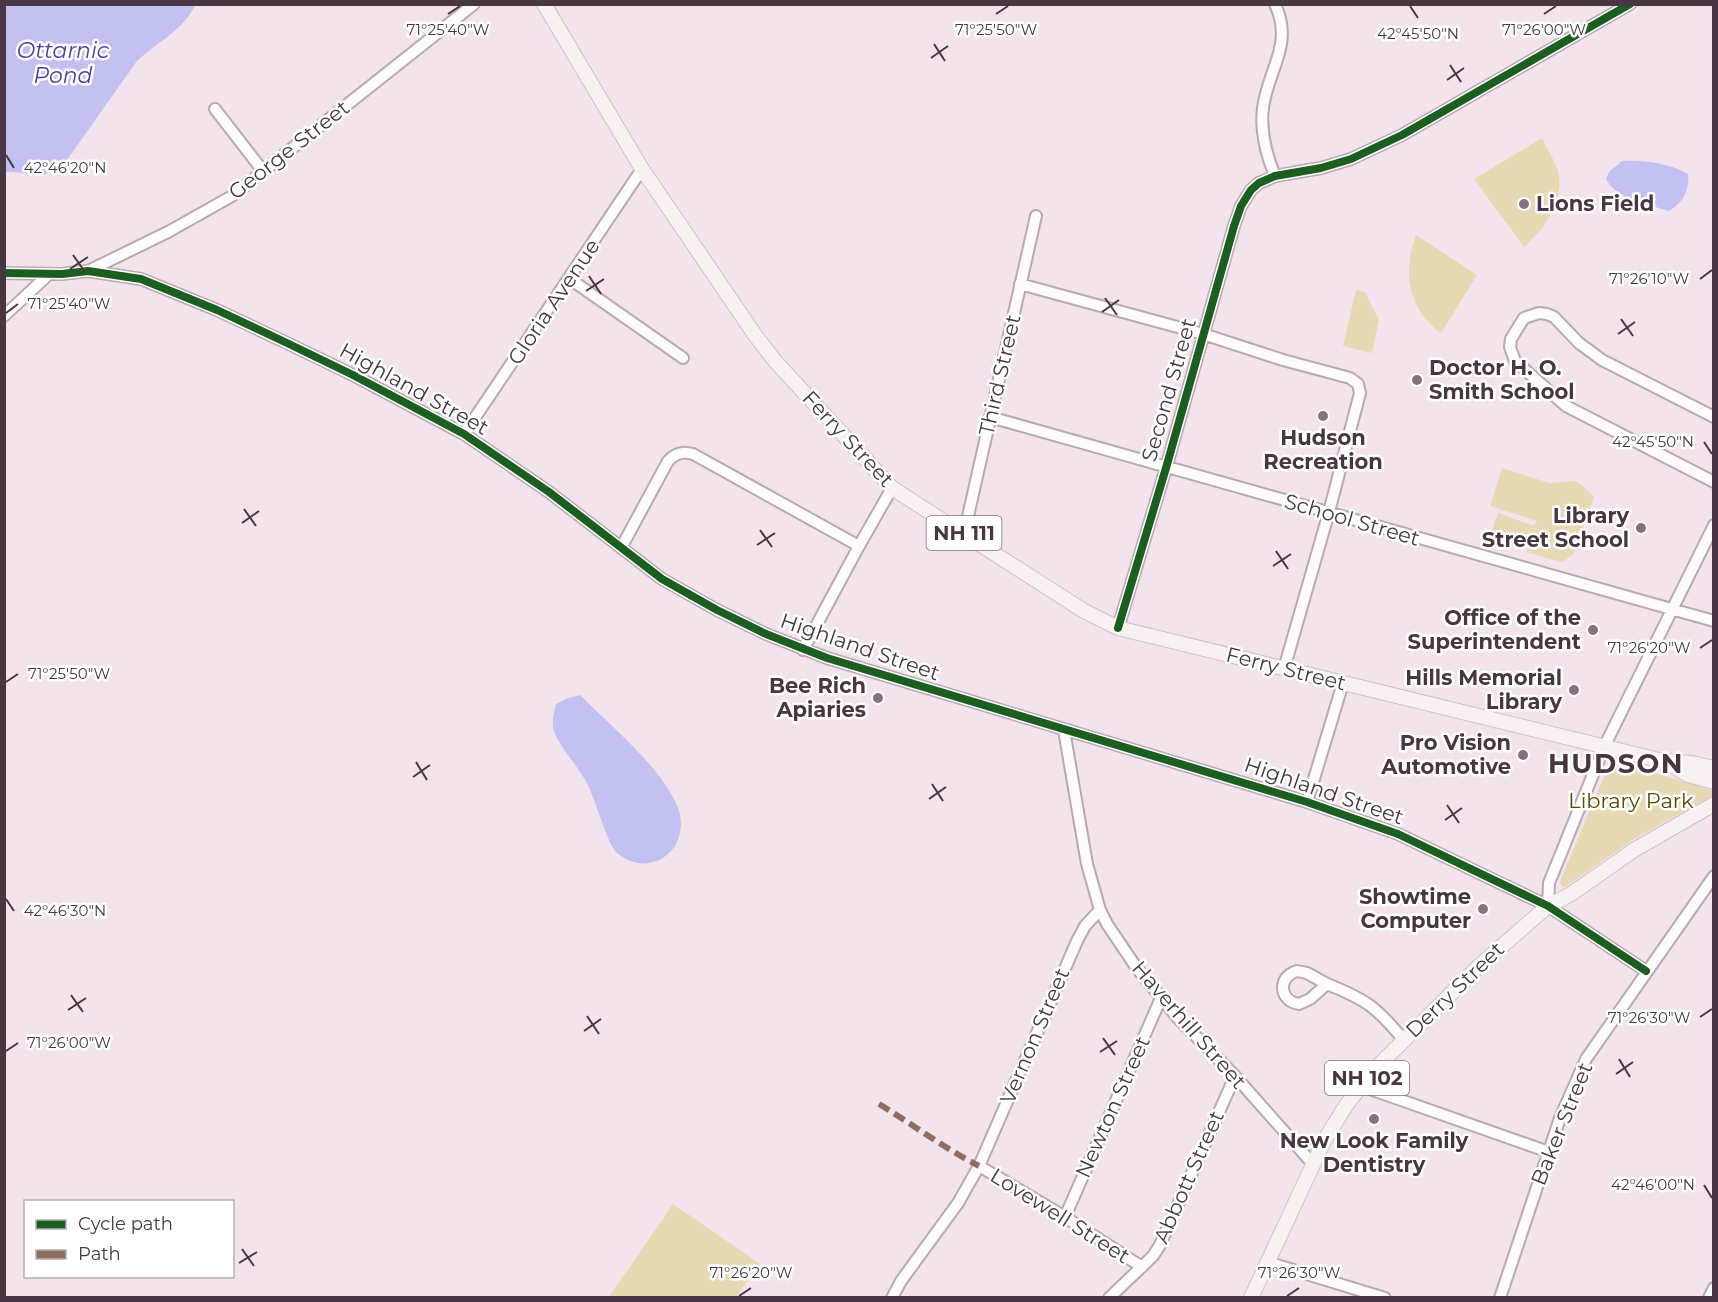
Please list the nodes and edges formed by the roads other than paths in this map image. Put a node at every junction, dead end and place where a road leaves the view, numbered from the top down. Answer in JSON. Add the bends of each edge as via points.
{"nodes":[{"id":1,"x":474,"y":4,"type":"edge"},
{"id":2,"x":544,"y":4,"type":"edge"},
{"id":3,"x":1275,"y":4,"type":"edge"},
{"id":4,"x":1625,"y":6,"type":"edge"},
{"id":5,"x":215,"y":109,"type":"dead end"},
{"id":6,"x":642,"y":169,"type":"junction"},
{"id":7,"x":262,"y":171,"type":"junction"},
{"id":8,"x":1275,"y":176,"type":"junction"},
{"id":9,"x":1036,"y":216,"type":"dead end"},
{"id":10,"x":88,"y":271,"type":"junction"},
{"id":11,"x":4,"y":273,"type":"edge"},
{"id":12,"x":48,"y":274,"type":"junction"},
{"id":13,"x":570,"y":279,"type":"junction"},
{"id":14,"x":1020,"y":284,"type":"junction"},
{"id":15,"x":4,"y":316,"type":"edge"},
{"id":16,"x":1203,"y":334,"type":"junction"},
{"id":17,"x":683,"y":358,"type":"dead end"},
{"id":18,"x":990,"y":417,"type":"junction"},
{"id":19,"x":1713,"y":417,"type":"edge"},
{"id":20,"x":464,"y":434,"type":"junction"},
{"id":21,"x":1166,"y":468,"type":"junction"},
{"id":22,"x":1713,"y":482,"type":"edge"},
{"id":23,"x":892,"y":488,"type":"junction"},
{"id":24,"x":1329,"y":512,"type":"junction"},
{"id":25,"x":1713,"y":525,"type":"edge"},
{"id":26,"x":964,"y":534,"type":"junction"},
{"id":27,"x":859,"y":546,"type":"junction"},
{"id":28,"x":621,"y":548,"type":"junction"},
{"id":29,"x":1672,"y":609,"type":"junction"},
{"id":30,"x":1713,"y":621,"type":"edge"},
{"id":31,"x":1118,"y":628,"type":"junction"},
{"id":32,"x":803,"y":650,"type":"junction"},
{"id":33,"x":1284,"y":669,"type":"junction"},
{"id":34,"x":1343,"y":683,"type":"junction"},
{"id":35,"x":1064,"y":730,"type":"junction"},
{"id":36,"x":1605,"y":745,"type":"junction"},
{"id":37,"x":1663,"y":761,"type":"junction"},
{"id":38,"x":1713,"y":768,"type":"edge"},
{"id":39,"x":1713,"y":782,"type":"edge"},
{"id":40,"x":1307,"y":802,"type":"junction"},
{"id":41,"x":1713,"y":804,"type":"edge"},
{"id":42,"x":1713,"y":811,"type":"edge"},
{"id":43,"x":1699,"y":814,"type":"junction"},
{"id":44,"x":1713,"y":876,"type":"edge"},
{"id":45,"x":1548,"y":906,"type":"junction"},
{"id":46,"x":1100,"y":910,"type":"junction"},
{"id":47,"x":1646,"y":971,"type":"junction"},
{"id":48,"x":1327,"y":984,"type":"dead end"},
{"id":49,"x":1161,"y":998,"type":"junction"},
{"id":50,"x":1403,"y":1040,"type":"junction"},
{"id":51,"x":1235,"y":1076,"type":"junction"},
{"id":52,"x":1361,"y":1086,"type":"junction"},
{"id":53,"x":1549,"y":1152,"type":"junction"},
{"id":54,"x":1312,"y":1163,"type":"junction"},
{"id":55,"x":979,"y":1166,"type":"junction"},
{"id":56,"x":1065,"y":1217,"type":"junction"},
{"id":57,"x":1267,"y":1262,"type":"junction"},
{"id":58,"x":1142,"y":1267,"type":"junction"},
{"id":59,"x":1713,"y":1288,"type":"edge"},
{"id":60,"x":892,"y":1298,"type":"edge"},
{"id":61,"x":1109,"y":1298,"type":"edge"},
{"id":62,"x":1251,"y":1298,"type":"edge"},
{"id":63,"x":1385,"y":1298,"type":"edge"},
{"id":64,"x":1500,"y":1298,"type":"edge"},
{"id":65,"x":1709,"y":1298,"type":"edge"}],
"edges":[{"from":1,"to":7,"type":"street","name":"George Street"},
{"from":2,"to":6,"type":"main road","name":"Ferry Street","number":"NH 111"},
{"from":3,"to":8,"type":"street","via":[[1283,29],[1282,40],[1263,111],[1264,142]]},
{"from":4,"to":8,"type":"street","via":[[1402,135],[1351,159]]},
{"from":5,"to":7,"type":"street"},
{"from":6,"to":13,"type":"street","name":"Gloria Avenue"},
{"from":6,"to":23,"type":"main road","name":"Ferry Street","number":"NH 111","via":[[765,348]]},
{"from":7,"to":10,"type":"street","name":"George Street","via":[[232,196]]},
{"from":8,"to":16,"type":"street","name":"Second Street","via":[[1259,183],[1240,206]]},
{"from":9,"to":14,"type":"street","name":"Third Street"},
{"from":10,"to":12,"type":"street","name":"Highland Street"},
{"from":10,"to":20,"type":"street","name":"Highland Street","via":[[141,279],[217,310]]},
{"from":11,"to":12,"type":"street","name":"Highland Street"},
{"from":12,"to":15,"type":"street"},
{"from":13,"to":17,"type":"street"},
{"from":13,"to":20,"type":"street","name":"Gloria Avenue"},
{"from":14,"to":16,"type":"street"},
{"from":14,"to":18,"type":"street","name":"Third Street"},
{"from":16,"to":21,"type":"street","name":"Second Street"},
{"from":16,"to":24,"type":"street","via":[[1350,378],[1358,384],[1360,393]]},
{"from":18,"to":21,"type":"street","name":"School Street"},
{"from":18,"to":26,"type":"street","name":"Third Street"},
{"from":19,"to":22,"type":"street","via":[[1602,360],[1547,314],[1524,318],[1510,339],[1515,362],[1559,402]]},
{"from":20,"to":28,"type":"street","name":"Highland Street","via":[[549,492]]},
{"from":21,"to":24,"type":"street","name":"School Street"},
{"from":21,"to":31,"type":"street","name":"Second Street"},
{"from":23,"to":26,"type":"main road","name":"Ferry Street","number":"NH 111"},
{"from":23,"to":27,"type":"street"},
{"from":24,"to":29,"type":"street","name":"School Street"},
{"from":24,"to":33,"type":"street"},
{"from":25,"to":29,"type":"street"},
{"from":26,"to":31,"type":"main road","name":"Ferry Street","number":"NH 111","via":[[1084,611]]},
{"from":27,"to":28,"type":"street","via":[[686,452],[668,461]]},
{"from":27,"to":32,"type":"street"},
{"from":28,"to":32,"type":"street","name":"Highland Street","via":[[690,595]]},
{"from":29,"to":30,"type":"street","name":"School Street"},
{"from":29,"to":36,"type":"street"},
{"from":31,"to":33,"type":"main road","name":"Ferry Street","number":"NH 111"},
{"from":32,"to":35,"type":"street","name":"Highland Street"},
{"from":33,"to":34,"type":"main road","name":"Ferry Street","number":"NH 111"},
{"from":34,"to":36,"type":"main road","name":"Ferry Street","number":"NH 111"},
{"from":34,"to":40,"type":"street"},
{"from":35,"to":40,"type":"street","name":"Highland Street"},
{"from":35,"to":46,"type":"street","name":"Haverhill Street","via":[[1087,864]]},
{"from":36,"to":37,"type":"main road","name":"Ferry Street","number":"NH 111"},
{"from":36,"to":45,"type":"street","via":[[1549,883]]},
{"from":37,"to":38,"type":"main road","name":"Ferry Street","number":"NH 111"},
{"from":37,"to":39,"type":"main road","name":"Ferry Street","number":"NH 111"},
{"from":40,"to":45,"type":"street","name":"Highland Street","via":[[1398,834]]},
{"from":41,"to":43,"type":"main road","name":"Derry Street"},
{"from":42,"to":43,"type":"main road","name":"Derry Street"},
{"from":43,"to":45,"type":"main road","name":"Derry Street","number":"NH 102"},
{"from":44,"to":47,"type":"street","name":"Baker Street"},
{"from":45,"to":47,"type":"street","name":"Highland Street"},
{"from":45,"to":50,"type":"main road","name":"Derry Street","number":"NH 102"},
{"from":46,"to":49,"type":"street","name":"Haverhill Street","via":[[1114,937]]},
{"from":46,"to":55,"type":"street","name":"Vernon Street","via":[[1077,941]]},
{"from":47,"to":53,"type":"street","name":"Baker Street","via":[[1586,1059]]},
{"from":48,"to":50,"type":"street","via":[[1366,1001]]},
{"from":49,"to":51,"type":"street","name":"Haverhill Street"},
{"from":49,"to":56,"type":"street","name":"Newton Street"},
{"from":50,"to":52,"type":"main road","name":"Derry Street","number":"NH 102"},
{"from":51,"to":54,"type":"street","name":"Haverhill Street"},
{"from":51,"to":58,"type":"street","name":"Abbott Street","via":[[1160,1245]]},
{"from":52,"to":53,"type":"street"},
{"from":52,"to":54,"type":"main road","name":"Derry Street","number":"NH 102"},
{"from":53,"to":64,"type":"street","name":"Baker Street"},
{"from":54,"to":57,"type":"main road","name":"Derry Street","number":"NH 102"},
{"from":55,"to":56,"type":"street","name":"Lovewell Street"},
{"from":55,"to":60,"type":"street","name":"Vernon Street"},
{"from":56,"to":58,"type":"street","name":"Lovewell Street"},
{"from":57,"to":62,"type":"main road","name":"Derry Street","number":"NH 102"},
{"from":57,"to":63,"type":"street"},
{"from":58,"to":61,"type":"street","name":"Abbott Street"},
{"from":59,"to":65,"type":"street"}]}
